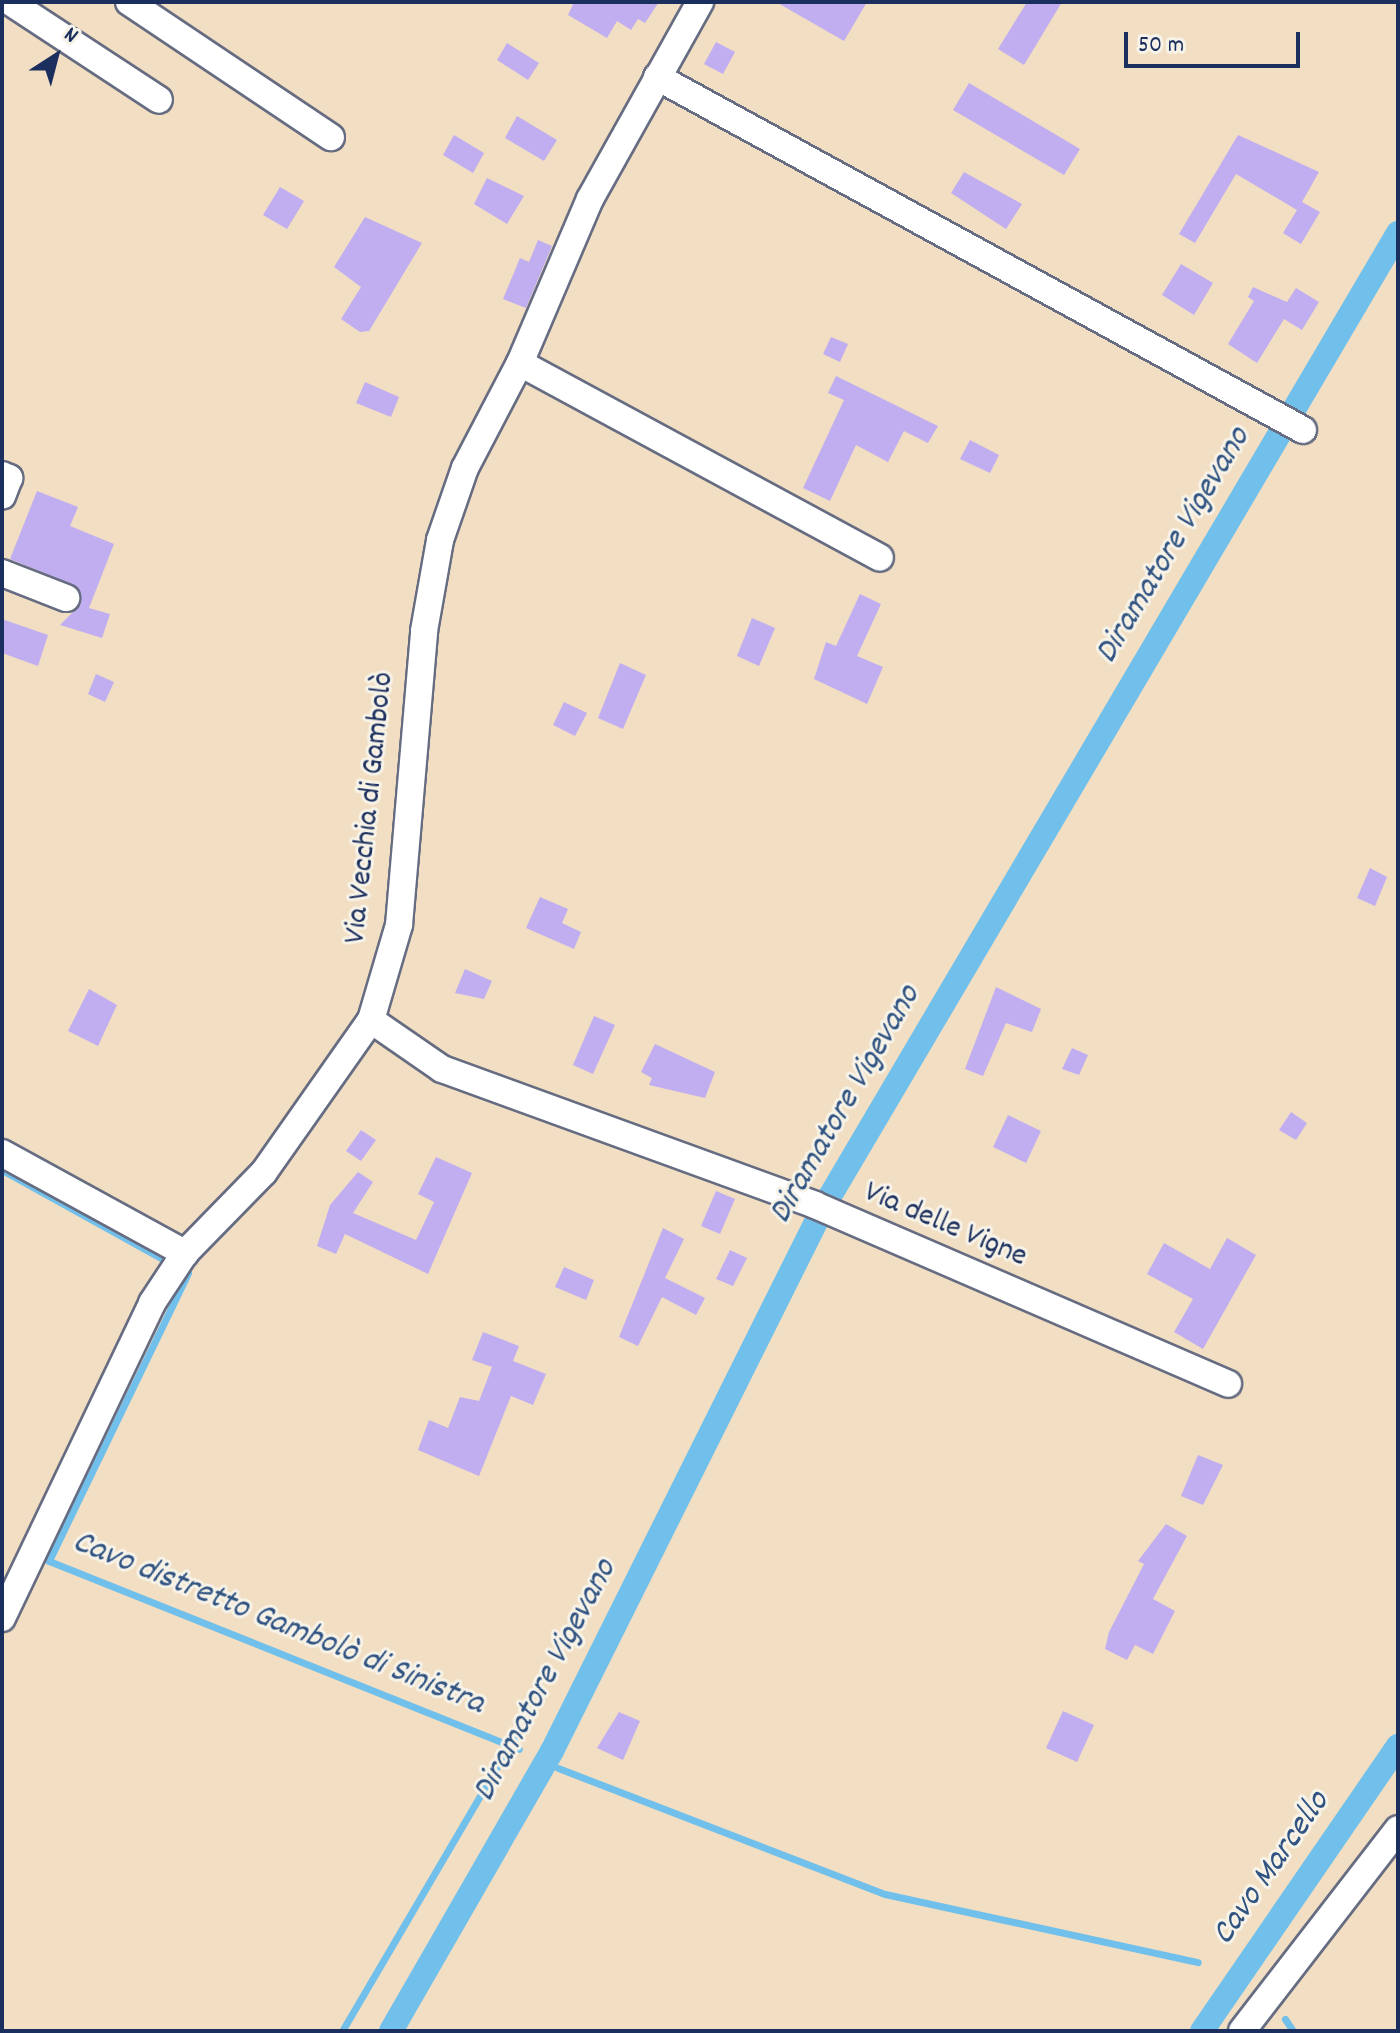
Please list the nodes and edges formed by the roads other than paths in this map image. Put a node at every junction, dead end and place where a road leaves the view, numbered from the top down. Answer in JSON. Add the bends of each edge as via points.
{"nodes":[{"id":1,"x":10,"y":2,"type":"edge"},
{"id":2,"x":129,"y":2,"type":"edge"},
{"id":3,"x":700,"y":2,"type":"edge"},
{"id":4,"x":657,"y":77,"type":"junction"},
{"id":5,"x":159,"y":100,"type":"dead end"},
{"id":6,"x":331,"y":137,"type":"dead end"},
{"id":7,"x":520,"y":363,"type":"junction"},
{"id":8,"x":1303,"y":430,"type":"dead end"},
{"id":9,"x":2,"y":475,"type":"edge"},
{"id":10,"x":2,"y":496,"type":"edge"},
{"id":11,"x":880,"y":558,"type":"dead end"},
{"id":12,"x":2,"y":573,"type":"edge"},
{"id":13,"x":66,"y":598,"type":"dead end"},
{"id":14,"x":371,"y":1020,"type":"junction"},
{"id":15,"x":2,"y":1153,"type":"edge"},
{"id":16,"x":185,"y":1253,"type":"junction"},
{"id":17,"x":1228,"y":1384,"type":"dead end"},
{"id":18,"x":2,"y":1618,"type":"edge"},
{"id":19,"x":1398,"y":1829,"type":"edge"},
{"id":20,"x":1242,"y":2031,"type":"edge"}],
"edges":[{"from":1,"to":5,"type":"street"},
{"from":2,"to":6,"type":"street"},
{"from":3,"to":4,"type":"street","name":"Via Vecchia di Gambolò"},
{"from":4,"to":7,"type":"street","name":"Via Vecchia di Gambolò","via":[[590,199]]},
{"from":4,"to":8,"type":"street"},
{"from":7,"to":11,"type":"street"},
{"from":7,"to":14,"type":"street","name":"Via Vecchia di Gambolò","via":[[465,468],[440,540],[422,646],[399,925]]},
{"from":9,"to":10,"type":"street","via":[[9,478]]},
{"from":12,"to":13,"type":"street"},
{"from":14,"to":16,"type":"street","name":"Via Vecchia di Gambolò","via":[[264,1172]]},
{"from":14,"to":17,"type":"street","name":"Via delle Vigne","via":[[442,1069],[815,1205]]},
{"from":15,"to":16,"type":"street"},
{"from":16,"to":18,"type":"street","name":"Via Vecchia di Gambolò","via":[[131,1341]]},
{"from":19,"to":20,"type":"street"}]}
